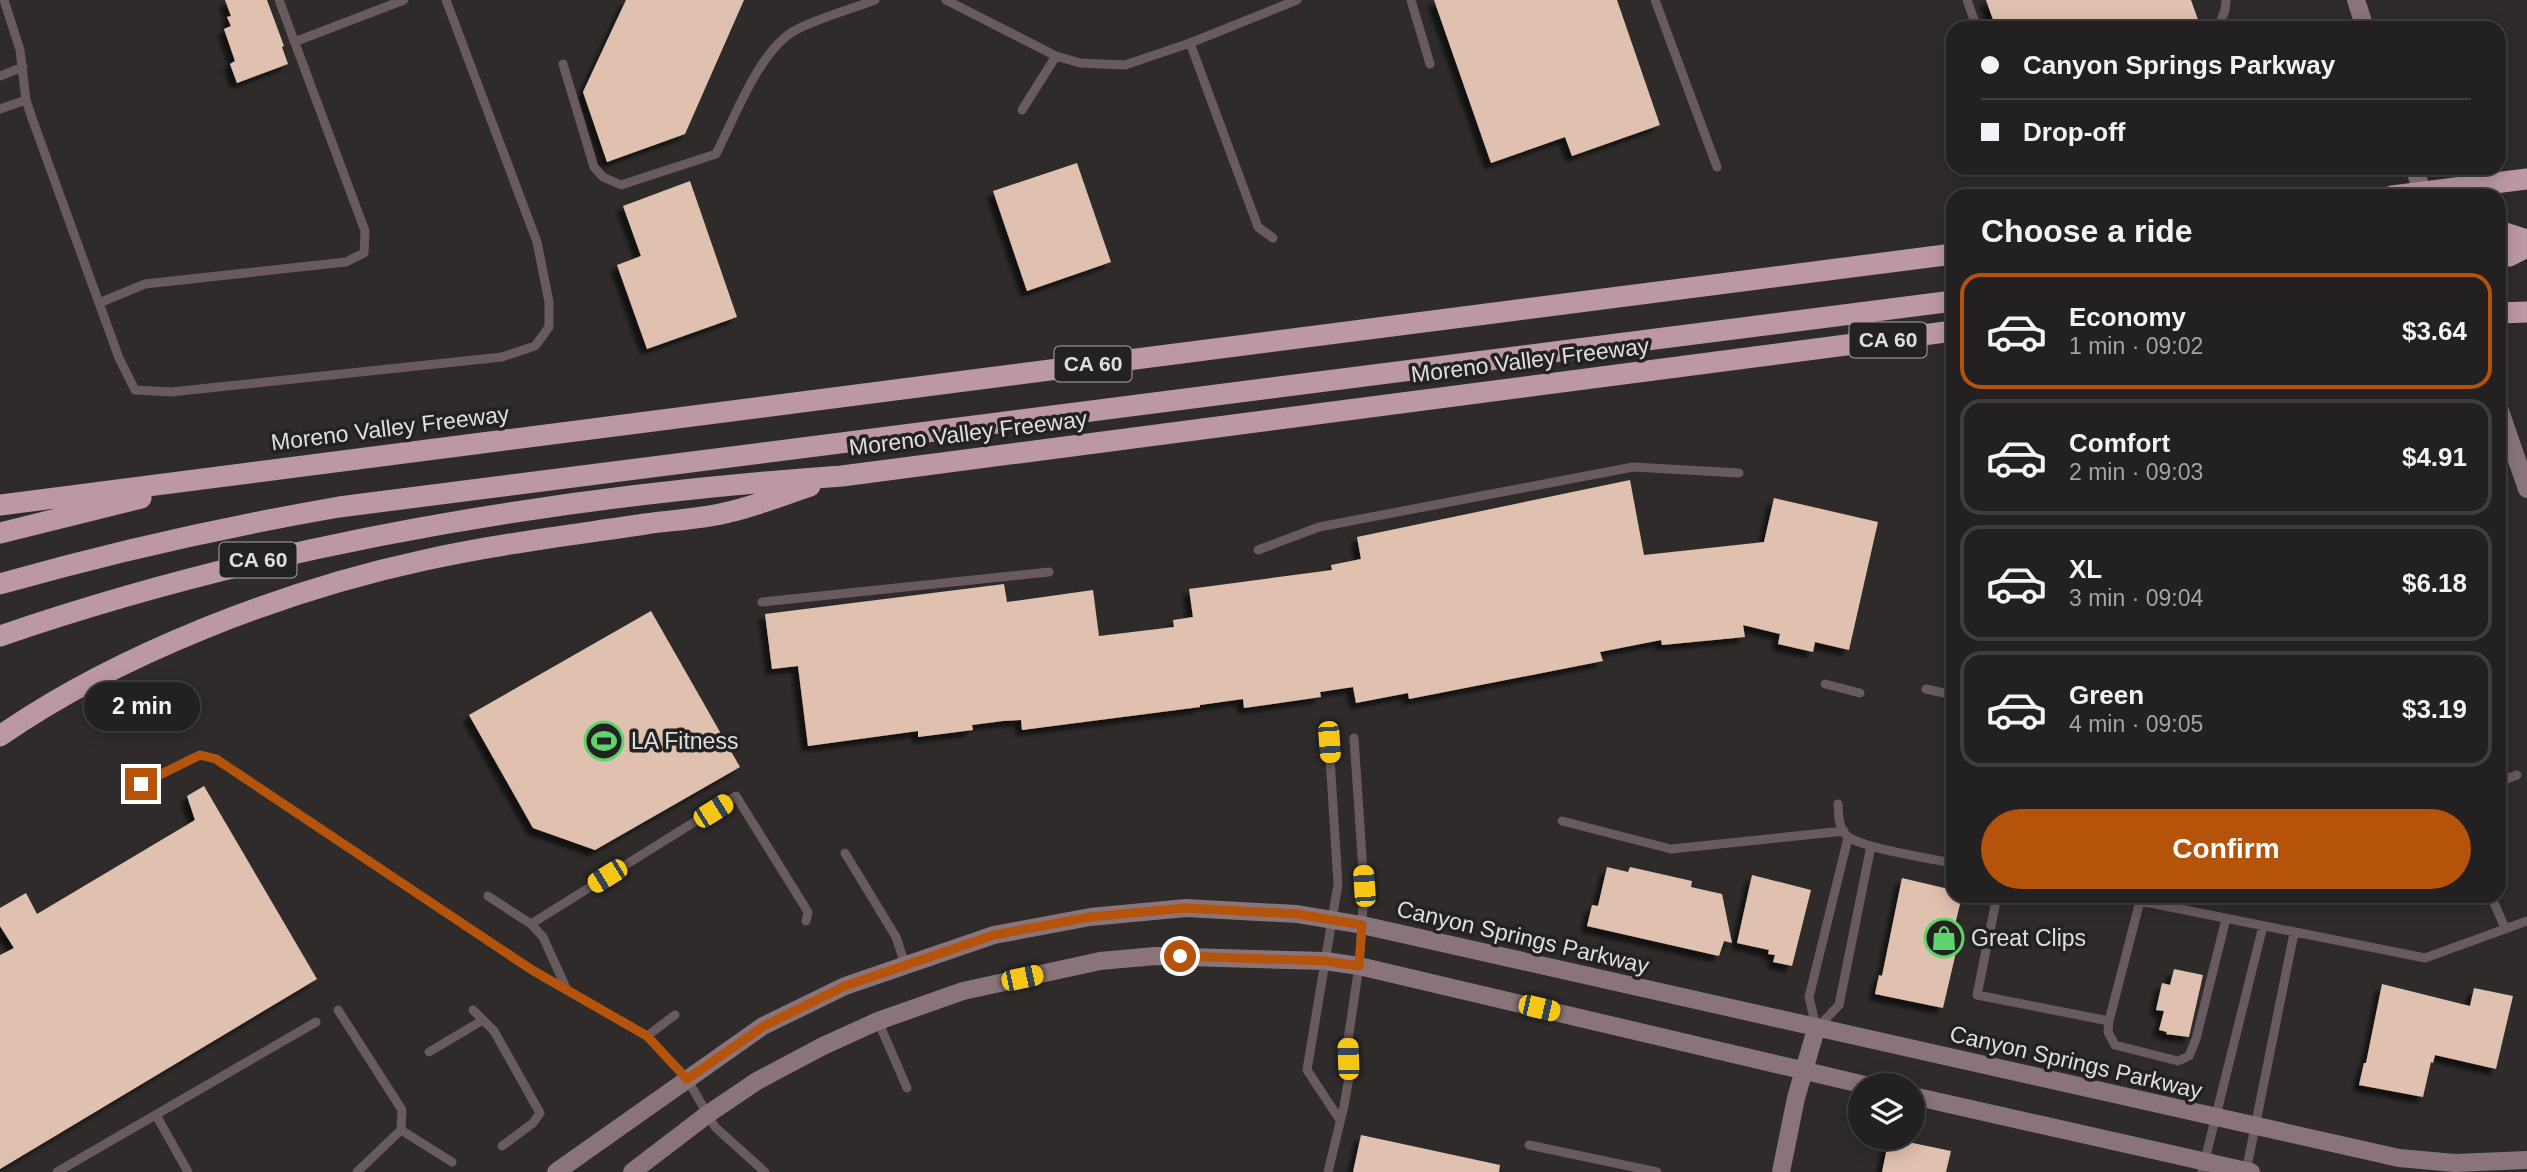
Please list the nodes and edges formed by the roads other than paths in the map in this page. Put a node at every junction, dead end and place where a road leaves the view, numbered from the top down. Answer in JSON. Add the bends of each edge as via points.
{"nodes":[{"id":1,"x":4,"y":0,"type":"edge"},
{"id":2,"x":279,"y":0,"type":"edge"},
{"id":3,"x":404,"y":0,"type":"edge"},
{"id":4,"x":446,"y":0,"type":"edge"},
{"id":5,"x":875,"y":0,"type":"edge"},
{"id":6,"x":946,"y":0,"type":"edge"},
{"id":7,"x":1297,"y":0,"type":"edge"},
{"id":8,"x":1411,"y":0,"type":"edge"},
{"id":9,"x":1655,"y":0,"type":"edge"},
{"id":10,"x":1967,"y":0,"type":"edge"},
{"id":11,"x":2226,"y":0,"type":"edge"},
{"id":12,"x":2356,"y":0,"type":"edge"},
{"id":13,"x":1975,"y":21,"type":"edge"},
{"id":14,"x":2221,"y":21,"type":"edge"},
{"id":15,"x":2363,"y":21,"type":"edge"},
{"id":16,"x":294,"y":42,"type":"junction"},
{"id":17,"x":1189,"y":43,"type":"junction"},
{"id":18,"x":1056,"y":56,"type":"junction"},
{"id":19,"x":563,"y":64,"type":"dead end"},
{"id":20,"x":1430,"y":64,"type":"dead end"},
{"id":21,"x":23,"y":67,"type":"junction"},
{"id":22,"x":0,"y":76,"type":"edge"},
{"id":23,"x":26,"y":100,"type":"junction"},
{"id":24,"x":0,"y":109,"type":"edge"},
{"id":25,"x":1022,"y":110,"type":"dead end"},
{"id":26,"x":1717,"y":167,"type":"dead end"},
{"id":27,"x":2527,"y":171,"type":"edge"},
{"id":28,"x":2527,"y":179,"type":"edge"},
{"id":29,"x":2481,"y":185,"type":"junction"},
{"id":30,"x":2449,"y":189,"type":"edge"},
{"id":31,"x":2506,"y":233,"type":"edge"},
{"id":32,"x":1273,"y":238,"type":"dead end"},
{"id":33,"x":2527,"y":240,"type":"edge"},
{"id":34,"x":1946,"y":255,"type":"edge"},
{"id":35,"x":1946,"y":302,"type":"edge"},
{"id":36,"x":99,"y":303,"type":"junction"},
{"id":37,"x":2525,"y":312,"type":"edge"},
{"id":38,"x":2506,"y":313,"type":"edge"},
{"id":39,"x":1946,"y":332,"type":"edge"},
{"id":40,"x":2506,"y":428,"type":"edge"},
{"id":41,"x":1739,"y":473,"type":"dead end"},
{"id":42,"x":234,"y":474,"type":"junction"},
{"id":43,"x":842,"y":476,"type":"junction"},
{"id":44,"x":2527,"y":489,"type":"edge"},
{"id":45,"x":0,"y":505,"type":"edge"},
{"id":46,"x":0,"y":533,"type":"edge"},
{"id":47,"x":1258,"y":550,"type":"dead end"},
{"id":48,"x":1049,"y":572,"type":"dead end"},
{"id":49,"x":0,"y":584,"type":"edge"},
{"id":50,"x":762,"y":602,"type":"dead end"},
{"id":51,"x":0,"y":636,"type":"edge"},
{"id":52,"x":1825,"y":684,"type":"dead end"},
{"id":53,"x":1926,"y":689,"type":"dead end"},
{"id":54,"x":1860,"y":693,"type":"dead end"},
{"id":55,"x":1946,"y":693,"type":"edge"},
{"id":56,"x":0,"y":736,"type":"edge"},
{"id":57,"x":1354,"y":738,"type":"dead end"},
{"id":58,"x":1329,"y":742,"type":"dead end"},
{"id":59,"x":2517,"y":775,"type":"dead end"},
{"id":60,"x":2506,"y":779,"type":"edge"},
{"id":61,"x":141,"y":784,"type":"dead end"},
{"id":62,"x":1838,"y":804,"type":"dead end"},
{"id":63,"x":1562,"y":821,"type":"dead end"},
{"id":64,"x":1846,"y":834,"type":"junction"},
{"id":65,"x":1871,"y":846,"type":"junction"},
{"id":66,"x":845,"y":853,"type":"dead end"},
{"id":67,"x":1946,"y":862,"type":"edge"},
{"id":68,"x":488,"y":896,"type":"dead end"},
{"id":69,"x":1996,"y":903,"type":"edge"},
{"id":70,"x":2139,"y":903,"type":"edge"},
{"id":71,"x":2150,"y":903,"type":"edge"},
{"id":72,"x":2494,"y":903,"type":"edge"},
{"id":73,"x":2226,"y":919,"type":"junction"},
{"id":74,"x":1332,"y":920,"type":"junction"},
{"id":75,"x":806,"y":921,"type":"dead end"},
{"id":76,"x":2527,"y":921,"type":"edge"},
{"id":77,"x":531,"y":923,"type":"junction"},
{"id":78,"x":1362,"y":925,"type":"junction"},
{"id":79,"x":2263,"y":926,"type":"junction"},
{"id":80,"x":2505,"y":929,"type":"junction"},
{"id":81,"x":2294,"y":933,"type":"junction"},
{"id":82,"x":1325,"y":961,"type":"junction"},
{"id":83,"x":905,"y":964,"type":"junction"},
{"id":84,"x":1359,"y":966,"type":"junction"},
{"id":85,"x":567,"y":990,"type":"junction"},
{"id":86,"x":338,"y":1010,"type":"dead end"},
{"id":87,"x":472,"y":1010,"type":"dead end"},
{"id":88,"x":675,"y":1015,"type":"dead end"},
{"id":89,"x":483,"y":1020,"type":"junction"},
{"id":90,"x":878,"y":1021,"type":"junction"},
{"id":91,"x":2109,"y":1021,"type":"junction"},
{"id":92,"x":316,"y":1022,"type":"dead end"},
{"id":93,"x":1816,"y":1029,"type":"junction"},
{"id":94,"x":647,"y":1036,"type":"junction"},
{"id":95,"x":429,"y":1052,"type":"dead end"},
{"id":96,"x":1804,"y":1071,"type":"junction"},
{"id":97,"x":687,"y":1079,"type":"junction"},
{"id":98,"x":1848,"y":1081,"type":"edge"},
{"id":99,"x":907,"y":1088,"type":"dead end"},
{"id":100,"x":1925,"y":1099,"type":"edge"},
{"id":101,"x":709,"y":1114,"type":"junction"},
{"id":102,"x":156,"y":1115,"type":"junction"},
{"id":103,"x":2216,"y":1118,"type":"junction"},
{"id":104,"x":1340,"y":1120,"type":"junction"},
{"id":105,"x":2255,"y":1128,"type":"junction"},
{"id":106,"x":401,"y":1130,"type":"junction"},
{"id":107,"x":1529,"y":1145,"type":"dead end"},
{"id":108,"x":502,"y":1146,"type":"dead end"},
{"id":109,"x":2527,"y":1160,"type":"edge"},
{"id":110,"x":452,"y":1162,"type":"dead end"},
{"id":111,"x":2204,"y":1167,"type":"edge"},
{"id":112,"x":57,"y":1172,"type":"edge"},
{"id":113,"x":188,"y":1172,"type":"edge"},
{"id":114,"x":357,"y":1172,"type":"edge"},
{"id":115,"x":556,"y":1172,"type":"edge"},
{"id":116,"x":632,"y":1172,"type":"edge"},
{"id":117,"x":765,"y":1172,"type":"edge"},
{"id":118,"x":1328,"y":1172,"type":"edge"},
{"id":119,"x":1657,"y":1172,"type":"edge"},
{"id":120,"x":1781,"y":1172,"type":"edge"},
{"id":121,"x":2248,"y":1172,"type":"edge"}],
"edges":[{"from":1,"to":21,"type":"lane"},
{"from":2,"to":16,"type":"lane"},
{"from":3,"to":16,"type":"lane"},
{"from":4,"to":36,"type":"lane","via":[[537,242],[549,327],[535,346],[502,358],[171,392],[135,390]]},
{"from":5,"to":19,"type":"lane","via":[[793,32],[777,46],[763,62],[716,154],[621,185],[594,167]]},
{"from":6,"to":18,"type":"lane"},
{"from":7,"to":17,"type":"lane"},
{"from":8,"to":20,"type":"lane"},
{"from":9,"to":26,"type":"lane"},
{"from":10,"to":13,"type":"lane"},
{"from":11,"to":14,"type":"lane"},
{"from":12,"to":15,"type":"street"},
{"from":16,"to":36,"type":"lane","via":[[365,231],[363,253],[346,262],[145,284]]},
{"from":17,"to":18,"type":"lane","via":[[1125,65],[1080,63]]},
{"from":17,"to":32,"type":"lane","via":[[1258,227]]},
{"from":18,"to":25,"type":"lane"},
{"from":21,"to":22,"type":"lane"},
{"from":21,"to":23,"type":"lane"},
{"from":23,"to":24,"type":"lane"},
{"from":23,"to":36,"type":"lane"},
{"from":27,"to":29,"type":"highway"},
{"from":28,"to":29,"type":"highway"},
{"from":29,"to":30,"type":"highway"},
{"from":31,"to":33,"type":"highway"},
{"from":34,"to":42,"type":"highway","name":"Moreno Valley Freeway","number":"CA 60"},
{"from":35,"to":49,"type":"highway","via":[[339,507],[165,541]]},
{"from":37,"to":38,"type":"highway"},
{"from":39,"to":43,"type":"highway","name":"Moreno Valley Freeway","number":"CA 60"},
{"from":40,"to":44,"type":"street"},
{"from":41,"to":47,"type":"lane","via":[[1633,467],[1319,527]]},
{"from":42,"to":45,"type":"highway","name":"Moreno Valley Freeway","number":"CA 60"},
{"from":42,"to":46,"type":"highway"},
{"from":43,"to":51,"type":"highway","name":"Moreno Valley Freeway","number":"CA 60","via":[[724,484],[335,543],[163,584]]},
{"from":43,"to":56,"type":"highway","via":[[729,512],[512,544],[360,576],[202,630],[117,668]]},
{"from":48,"to":50,"type":"lane"},
{"from":52,"to":54,"type":"lane"},
{"from":53,"to":55,"type":"lane"},
{"from":57,"to":78,"type":"lane","via":[[1364,886]]},
{"from":58,"to":74,"type":"lane","via":[[1338,884]]},
{"from":59,"to":60,"type":"lane"},
{"from":61,"to":85,"type":"lane","via":[[200,755],[216,759]]},
{"from":62,"to":64,"type":"lane","via":[[1839,826]]},
{"from":63,"to":64,"type":"lane","via":[[1671,849]]},
{"from":64,"to":65,"type":"lane"},
{"from":64,"to":93,"type":"lane","via":[[1809,997]]},
{"from":65,"to":67,"type":"lane"},
{"from":65,"to":93,"type":"lane","via":[[1839,1005]]},
{"from":66,"to":83,"type":"lane","via":[[896,937]]},
{"from":68,"to":77,"type":"lane"},
{"from":69,"to":91,"type":"lane","via":[[1977,995]]},
{"from":70,"to":91,"type":"lane"},
{"from":71,"to":73,"type":"lane"},
{"from":72,"to":80,"type":"lane"},
{"from":73,"to":79,"type":"lane"},
{"from":73,"to":91,"type":"lane","via":[[2189,1056],[2178,1061],[2115,1045],[2108,1032]]},
{"from":74,"to":78,"type":"street","name":"Canyon Springs Parkway"},
{"from":74,"to":82,"type":"lane"},
{"from":74,"to":83,"type":"street","name":"Canyon Springs Parkway","via":[[1186,908],[1090,917],[994,935]]},
{"from":75,"to":77,"type":"lane","via":[[808,912],[736,796]]},
{"from":76,"to":80,"type":"lane"},
{"from":77,"to":85,"type":"lane","via":[[543,937]]},
{"from":78,"to":84,"type":"lane"},
{"from":78,"to":93,"type":"street","name":"Canyon Springs Parkway"},
{"from":79,"to":81,"type":"lane"},
{"from":79,"to":103,"type":"lane"},
{"from":80,"to":81,"type":"lane","via":[[2426,958]]},
{"from":81,"to":105,"type":"lane"},
{"from":82,"to":84,"type":"street"},
{"from":82,"to":90,"type":"street","via":[[1155,956],[1100,961],[963,991]]},
{"from":82,"to":104,"type":"lane","via":[[1307,1070]]},
{"from":83,"to":97,"type":"street","name":"Canyon Springs Parkway","via":[[845,986],[764,1026]]},
{"from":84,"to":96,"type":"street"},
{"from":84,"to":104,"type":"lane","via":[[1348,1040],[1349,1077]]},
{"from":85,"to":94,"type":"lane"},
{"from":86,"to":106,"type":"lane","via":[[402,1110]]},
{"from":87,"to":89,"type":"lane"},
{"from":88,"to":94,"type":"lane"},
{"from":89,"to":95,"type":"lane"},
{"from":89,"to":108,"type":"lane","via":[[494,1031],[540,1113],[533,1124]]},
{"from":90,"to":99,"type":"lane"},
{"from":90,"to":101,"type":"street","via":[[757,1081]]},
{"from":92,"to":102,"type":"lane"},
{"from":93,"to":96,"type":"street"},
{"from":93,"to":103,"type":"street","name":"Canyon Springs Parkway"},
{"from":94,"to":97,"type":"lane"},
{"from":96,"to":98,"type":"street"},
{"from":96,"to":120,"type":"street"},
{"from":97,"to":101,"type":"lane"},
{"from":97,"to":115,"type":"street","name":"Canyon Springs Parkway"},
{"from":100,"to":111,"type":"street"},
{"from":101,"to":116,"type":"street"},
{"from":101,"to":117,"type":"lane","via":[[715,1127]]},
{"from":102,"to":112,"type":"lane"},
{"from":102,"to":113,"type":"lane"},
{"from":103,"to":105,"type":"street","name":"Canyon Springs Parkway"},
{"from":103,"to":111,"type":"lane"},
{"from":104,"to":118,"type":"lane"},
{"from":105,"to":109,"type":"street","name":"Canyon Springs Parkway","via":[[2399,1158],[2455,1163]]},
{"from":105,"to":121,"type":"lane"},
{"from":106,"to":110,"type":"lane"},
{"from":106,"to":114,"type":"lane"},
{"from":107,"to":119,"type":"lane"},
{"from":111,"to":121,"type":"street"}]}
